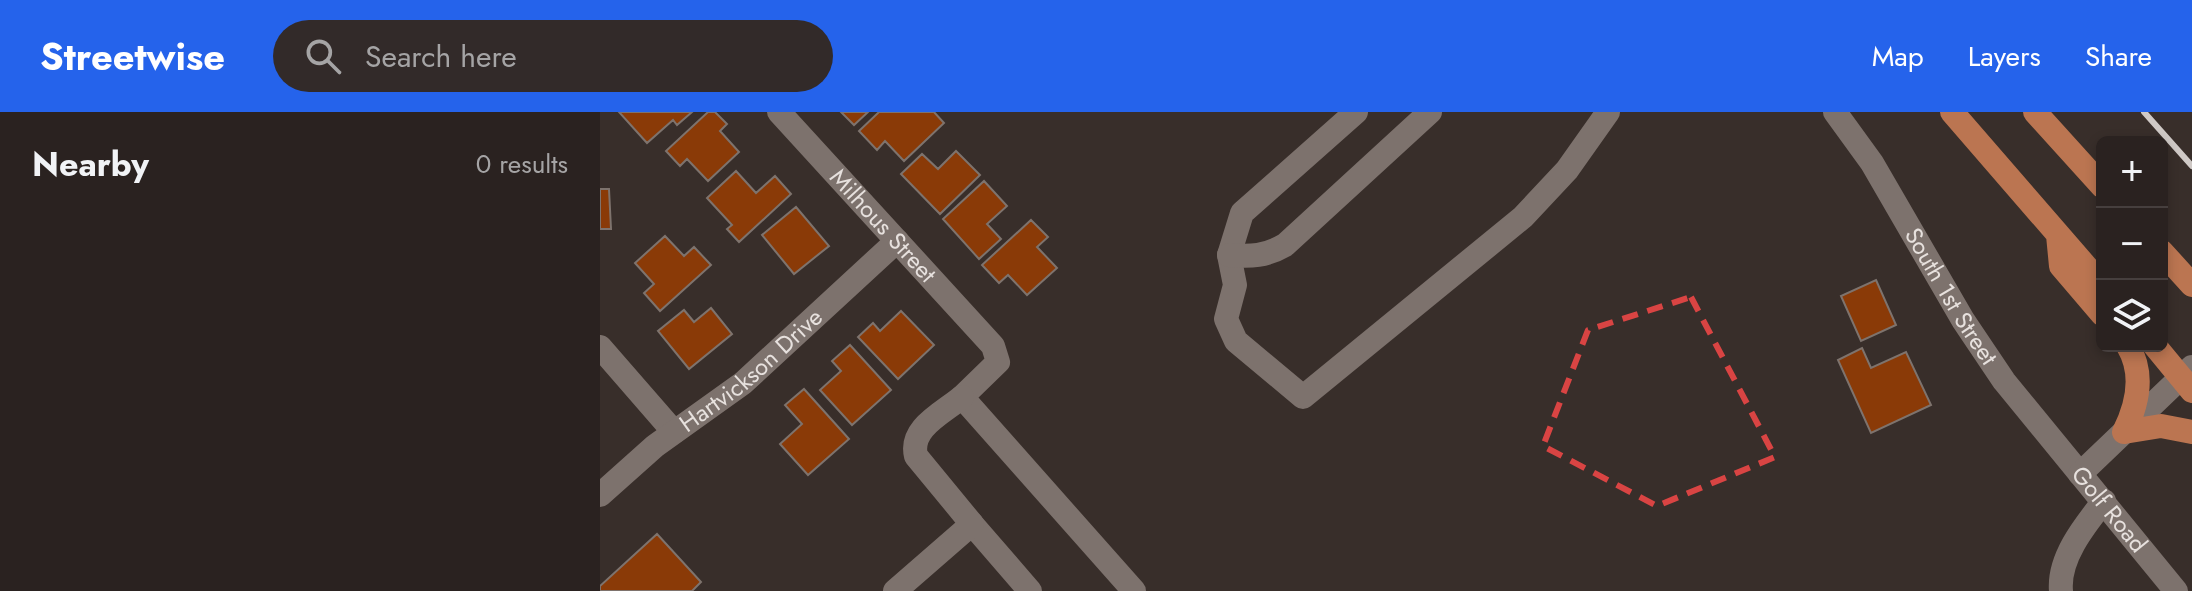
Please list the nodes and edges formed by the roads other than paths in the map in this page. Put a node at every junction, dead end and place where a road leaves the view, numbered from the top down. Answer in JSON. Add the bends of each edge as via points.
{"nodes":[{"id":1,"x":779,"y":112,"type":"edge"},
{"id":2,"x":1356,"y":112,"type":"edge"},
{"id":3,"x":1430,"y":112,"type":"edge"},
{"id":4,"x":1608,"y":112,"type":"edge"},
{"id":5,"x":1835,"y":112,"type":"edge"},
{"id":6,"x":1952,"y":112,"type":"edge"},
{"id":7,"x":2035,"y":112,"type":"edge"},
{"id":8,"x":2096,"y":179,"type":"edge"},
{"id":9,"x":2058,"y":235,"type":"junction"},
{"id":10,"x":897,"y":241,"type":"junction"},
{"id":11,"x":1229,"y":255,"type":"junction"},
{"id":12,"x":2168,"y":259,"type":"edge"},
{"id":13,"x":2098,"y":280,"type":"edge"},
{"id":14,"x":2192,"y":285,"type":"edge"},
{"id":15,"x":2096,"y":307,"type":"edge"},
{"id":16,"x":600,"y":347,"type":"edge"},
{"id":17,"x":2131,"y":352,"type":"edge"},
{"id":18,"x":2161,"y":352,"type":"edge"},
{"id":19,"x":2188,"y":378,"type":"edge"},
{"id":20,"x":962,"y":397,"type":"junction"},
{"id":21,"x":674,"y":432,"type":"junction"},
{"id":22,"x":2124,"y":432,"type":"junction"},
{"id":23,"x":2192,"y":432,"type":"edge"},
{"id":24,"x":2080,"y":474,"type":"junction"},
{"id":25,"x":600,"y":495,"type":"edge"},
{"id":26,"x":2104,"y":501,"type":"junction"},
{"id":27,"x":972,"y":524,"type":"junction"},
{"id":28,"x":895,"y":591,"type":"edge"},
{"id":29,"x":1030,"y":591,"type":"edge"},
{"id":30,"x":1134,"y":591,"type":"edge"},
{"id":31,"x":2061,"y":591,"type":"edge"},
{"id":32,"x":2176,"y":591,"type":"edge"}],
"edges":[{"from":1,"to":10,"type":"street","name":"Milhous Street"},
{"from":2,"to":11,"type":"street","via":[[1242,213]]},
{"from":3,"to":11,"type":"street","via":[[1285,245],[1253,257]]},
{"from":4,"to":11,"type":"street","via":[[1567,170],[1523,217],[1303,397],[1236,341],[1226,319],[1235,285]]},
{"from":5,"to":24,"type":"street","name":"South 1st Street","via":[[1872,163],[1987,358]]},
{"from":6,"to":9,"type":"main road"},
{"from":7,"to":8,"type":"main road"},
{"from":9,"to":13,"type":"main road"},
{"from":9,"to":15,"type":"main road","via":[[2061,266]]},
{"from":10,"to":20,"type":"street","name":"Milhous Street","via":[[993,346],[998,362]]},
{"from":10,"to":21,"type":"street","name":"Hartvickson Drive","via":[[743,383]]},
{"from":12,"to":14,"type":"main road"},
{"from":16,"to":21,"type":"street"},
{"from":17,"to":22,"type":"main road","via":[[2138,384]]},
{"from":18,"to":19,"type":"main road"},
{"from":19,"to":22,"type":"street","name":"Golf Road"},
{"from":20,"to":27,"type":"street","via":[[918,432],[914,448]]},
{"from":20,"to":30,"type":"street"},
{"from":21,"to":25,"type":"street","name":"Hartvickson Drive"},
{"from":22,"to":23,"type":"main road","via":[[2161,426]]},
{"from":22,"to":24,"type":"street","name":"Golf Road"},
{"from":24,"to":26,"type":"street","name":"Golf Road"},
{"from":26,"to":31,"type":"street","via":[[2071,548]]},
{"from":26,"to":32,"type":"street","name":"Golf Road"},
{"from":27,"to":28,"type":"street"},
{"from":27,"to":29,"type":"street"}]}
